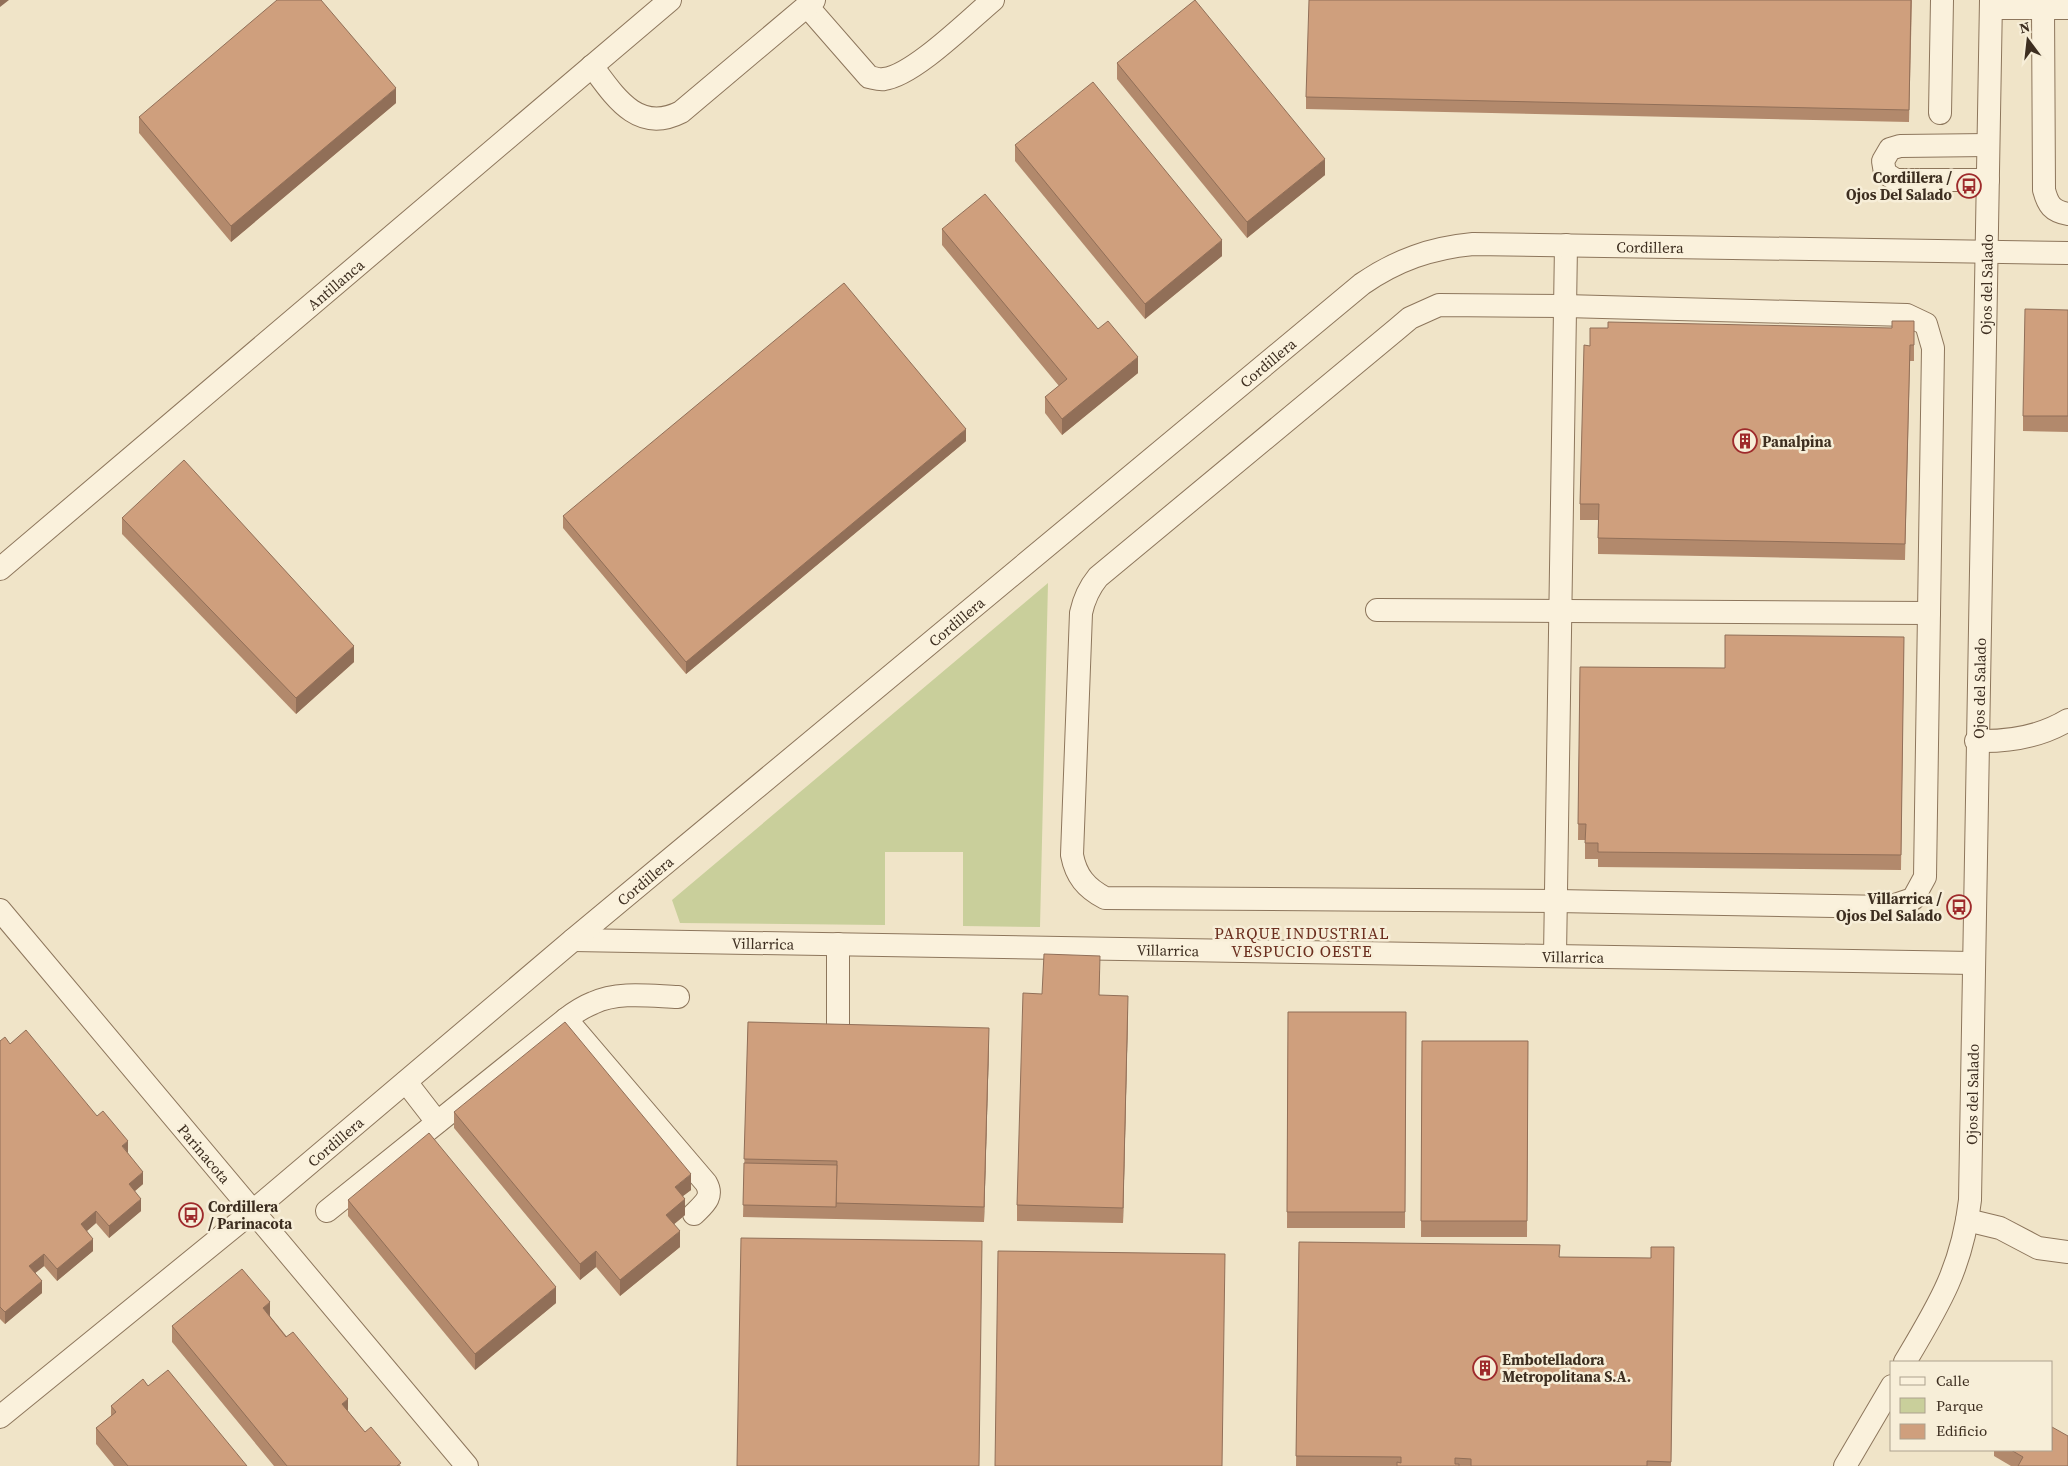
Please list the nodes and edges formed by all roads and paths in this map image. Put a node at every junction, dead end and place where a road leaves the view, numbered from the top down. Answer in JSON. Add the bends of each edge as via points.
{"nodes":[{"id":1,"x":670,"y":0,"type":"edge"},
{"id":2,"x":993,"y":0,"type":"edge"},
{"id":3,"x":1942,"y":0,"type":"edge"},
{"id":4,"x":810,"y":3,"type":"edge"},
{"id":5,"x":1991,"y":4,"type":"edge"},
{"id":6,"x":2043,"y":8,"type":"junction"},
{"id":7,"x":2068,"y":8,"type":"edge"},
{"id":8,"x":592,"y":66,"type":"junction"},
{"id":9,"x":1940,"y":113,"type":"dead end"},
{"id":10,"x":1988,"y":145,"type":"junction"},
{"id":11,"x":1988,"y":180,"type":"junction"},
{"id":12,"x":2068,"y":214,"type":"edge"},
{"id":13,"x":1566,"y":245,"type":"junction"},
{"id":14,"x":1987,"y":251,"type":"junction"},
{"id":15,"x":2068,"y":253,"type":"edge"},
{"id":16,"x":1565,"y":306,"type":"junction"},
{"id":17,"x":0,"y":570,"type":"edge"},
{"id":18,"x":1377,"y":610,"type":"dead end"},
{"id":19,"x":1560,"y":611,"type":"junction"},
{"id":20,"x":1929,"y":614,"type":"junction"},
{"id":21,"x":2068,"y":720,"type":"edge"},
{"id":22,"x":1976,"y":741,"type":"junction"},
{"id":23,"x":1556,"y":901,"type":"junction"},
{"id":24,"x":0,"y":910,"type":"edge"},
{"id":25,"x":573,"y":940,"type":"junction"},
{"id":26,"x":838,"y":944,"type":"junction"},
{"id":27,"x":1555,"y":956,"type":"junction"},
{"id":28,"x":1973,"y":963,"type":"junction"},
{"id":29,"x":678,"y":997,"type":"dead end"},
{"id":30,"x":566,"y":1019,"type":"junction"},
{"id":31,"x":838,"y":1029,"type":"edge"},
{"id":32,"x":406,"y":1082,"type":"junction"},
{"id":33,"x":437,"y":1122,"type":"junction"},
{"id":34,"x":253,"y":1211,"type":"junction"},
{"id":35,"x":327,"y":1211,"type":"dead end"},
{"id":36,"x":694,"y":1214,"type":"dead end"},
{"id":37,"x":1967,"y":1220,"type":"junction"},
{"id":38,"x":2068,"y":1252,"type":"edge"},
{"id":39,"x":1906,"y":1361,"type":"edge"},
{"id":40,"x":1890,"y":1389,"type":"edge"},
{"id":41,"x":0,"y":1417,"type":"edge"},
{"id":42,"x":467,"y":1466,"type":"edge"},
{"id":43,"x":1845,"y":1466,"type":"edge"}],
"edges":[{"from":1,"to":8,"type":"street","name":"Antillanca"},
{"from":2,"to":4,"type":"street","via":[[919,63],[884,79],[869,77]]},
{"from":3,"to":9,"type":"street"},
{"from":4,"to":8,"type":"street","via":[[681,112],[668,119],[640,116],[614,95]]},
{"from":5,"to":6,"type":"street"},
{"from":5,"to":10,"type":"street","name":"Ojos del Salado"},
{"from":6,"to":7,"type":"street"},
{"from":6,"to":12,"type":"street","via":[[2044,190],[2047,203]]},
{"from":8,"to":17,"type":"street","name":"Antillanca"},
{"from":10,"to":11,"type":"street","name":"Ojos del Salado"},
{"from":10,"to":11,"type":"street","via":[[1900,146],[1890,149],[1883,161],[1885,173],[1896,180]]},
{"from":11,"to":14,"type":"street","name":"Ojos del Salado"},
{"from":13,"to":14,"type":"street","name":"Cordillera"},
{"from":13,"to":16,"type":"street"},
{"from":13,"to":25,"type":"street","name":"Cordillera","via":[[1452,246],[1412,256],[1362,284]]},
{"from":14,"to":15,"type":"street","name":"Cordillera"},
{"from":14,"to":22,"type":"street","name":"Ojos del Salado"},
{"from":16,"to":19,"type":"street"},
{"from":16,"to":20,"type":"street","via":[[1906,315],[1926,324],[1933,348]]},
{"from":16,"to":23,"type":"street","via":[[1439,305],[1410,318],[1098,577],[1087,594],[1081,613],[1072,855],[1074,868],[1083,883],[1105,898]]},
{"from":18,"to":19,"type":"street"},
{"from":19,"to":20,"type":"street"},
{"from":19,"to":23,"type":"street"},
{"from":20,"to":23,"type":"street","via":[[1925,877],[1912,899],[1889,907]]},
{"from":21,"to":22,"type":"street","via":[[2052,730],[2010,741]]},
{"from":22,"to":28,"type":"street","name":"Ojos del Salado"},
{"from":23,"to":27,"type":"street"},
{"from":24,"to":34,"type":"street","name":"Parinacota"},
{"from":25,"to":26,"type":"street","name":"Villarrica"},
{"from":25,"to":32,"type":"street","name":"Cordillera"},
{"from":26,"to":27,"type":"street","name":"Villarrica"},
{"from":26,"to":31,"type":"street"},
{"from":27,"to":28,"type":"street","name":"Villarrica"},
{"from":28,"to":37,"type":"street","name":"Ojos del Salado","via":[[1970,1200]]},
{"from":29,"to":30,"type":"street","via":[[610,998],[593,1002]]},
{"from":30,"to":33,"type":"street"},
{"from":30,"to":36,"type":"street","via":[[710,1189],[710,1196]]},
{"from":32,"to":33,"type":"street"},
{"from":32,"to":34,"type":"street","name":"Cordillera"},
{"from":33,"to":35,"type":"street"},
{"from":34,"to":41,"type":"street","name":"Cordillera"},
{"from":34,"to":42,"type":"street","name":"Parinacota"},
{"from":37,"to":38,"type":"street","via":[[2000,1228],[2038,1248]]},
{"from":37,"to":39,"type":"street","name":"Ojos del Salado","via":[[1951,1279]]},
{"from":40,"to":43,"type":"street"}]}
